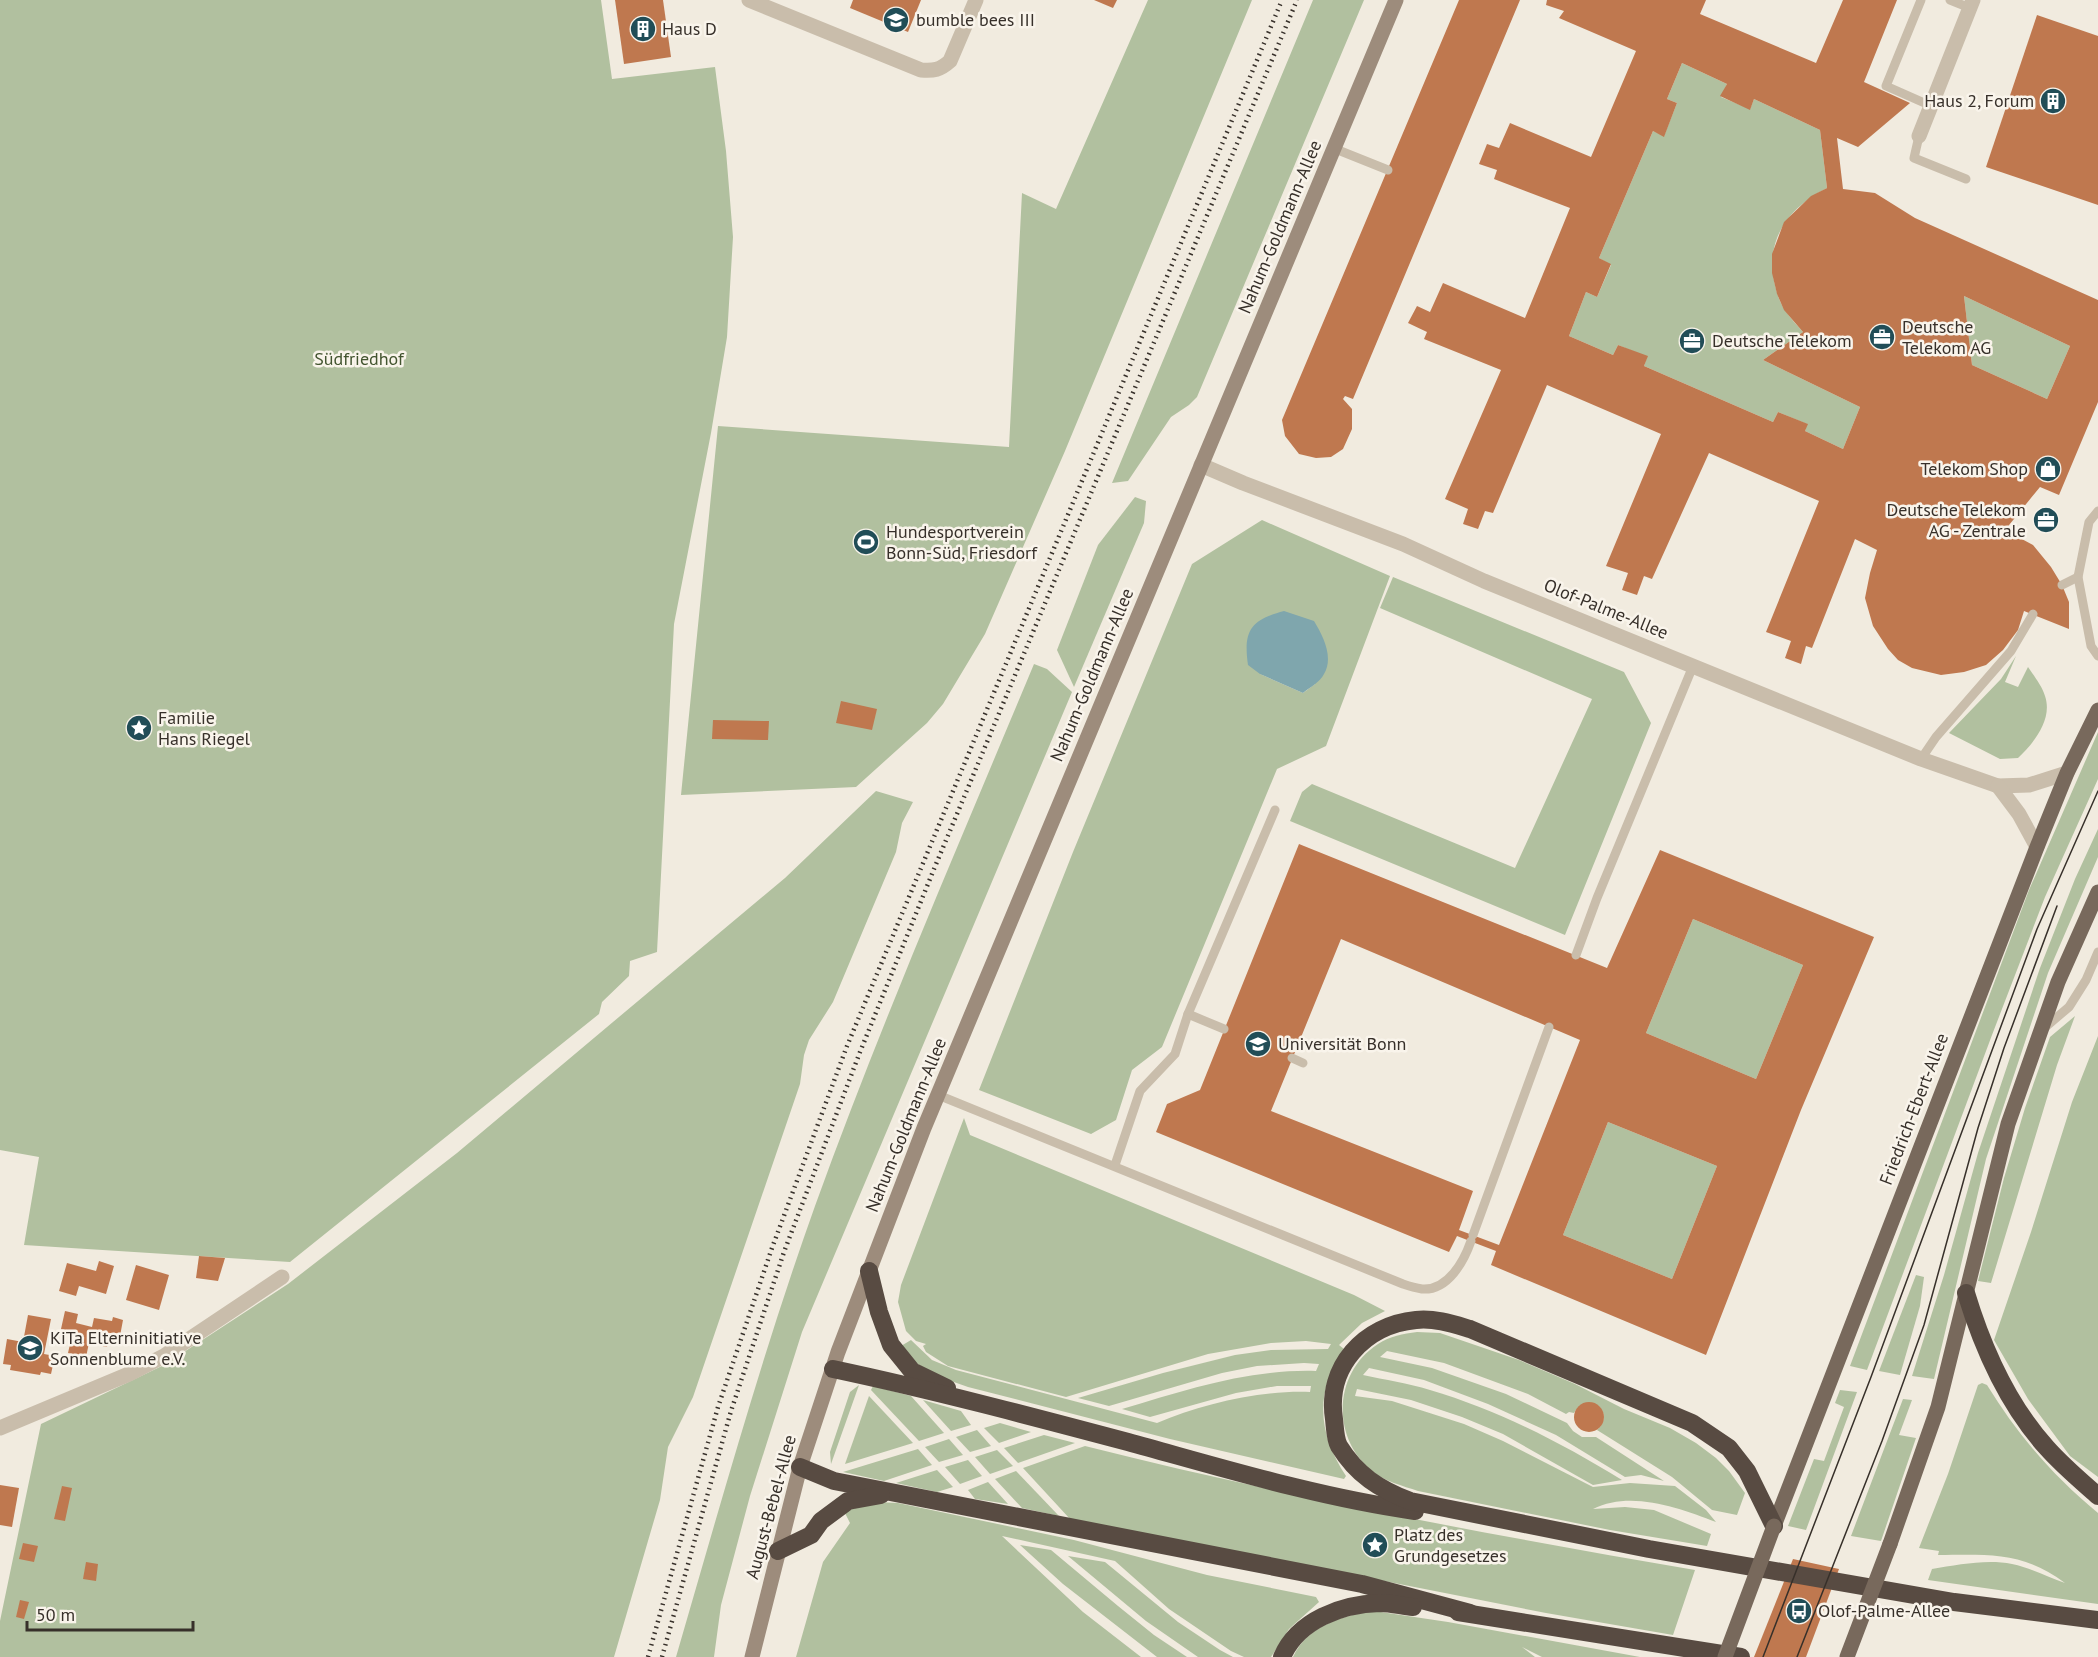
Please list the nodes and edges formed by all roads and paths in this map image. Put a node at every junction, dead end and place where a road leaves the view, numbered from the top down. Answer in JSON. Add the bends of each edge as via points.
{"nodes":[{"id":1,"x":749,"y":0,"type":"edge"},
{"id":2,"x":976,"y":0,"type":"edge"},
{"id":3,"x":1396,"y":0,"type":"edge"},
{"id":4,"x":1921,"y":0,"type":"edge"},
{"id":5,"x":1950,"y":0,"type":"edge"},
{"id":6,"x":1972,"y":4,"type":"edge"},
{"id":7,"x":1929,"y":105,"type":"junction"},
{"id":8,"x":1918,"y":136,"type":"joint"},
{"id":9,"x":1333,"y":148,"type":"junction"},
{"id":10,"x":1388,"y":170,"type":"dead end"},
{"id":11,"x":1966,"y":179,"type":"dead end"},
{"id":12,"x":1201,"y":465,"type":"junction"},
{"id":13,"x":2098,"y":511,"type":"edge"},
{"id":14,"x":2078,"y":577,"type":"junction"},
{"id":15,"x":2062,"y":585,"type":"dead end"},
{"id":16,"x":2033,"y":615,"type":"dead end"},
{"id":17,"x":2098,"y":657,"type":"edge"},
{"id":18,"x":1693,"y":666,"type":"junction"},
{"id":19,"x":2098,"y":710,"type":"edge"},
{"id":20,"x":1921,"y":759,"type":"junction"},
{"id":21,"x":2067,"y":773,"type":"junction"},
{"id":22,"x":1998,"y":786,"type":"junction"},
{"id":23,"x":1275,"y":810,"type":"dead end"},
{"id":24,"x":2037,"y":847,"type":"junction"},
{"id":25,"x":2098,"y":892,"type":"edge"},
{"id":26,"x":2098,"y":952,"type":"edge"},
{"id":27,"x":1576,"y":954,"type":"dead end"},
{"id":28,"x":1188,"y":1014,"type":"junction"},
{"id":29,"x":1549,"y":1027,"type":"dead end"},
{"id":30,"x":1224,"y":1029,"type":"dead end"},
{"id":31,"x":2040,"y":1031,"type":"junction"},
{"id":32,"x":1292,"y":1058,"type":"dead end"},
{"id":33,"x":1303,"y":1062,"type":"dead end"},
{"id":34,"x":939,"y":1095,"type":"junction"},
{"id":35,"x":1115,"y":1166,"type":"junction"},
{"id":36,"x":869,"y":1271,"type":"junction"},
{"id":37,"x":282,"y":1277,"type":"dead end"},
{"id":38,"x":1966,"y":1293,"type":"junction"},
{"id":39,"x":833,"y":1369,"type":"junction"},
{"id":40,"x":981,"y":1404,"type":"junction"},
{"id":41,"x":0,"y":1428,"type":"edge"},
{"id":42,"x":800,"y":1467,"type":"junction"},
{"id":43,"x":895,"y":1493,"type":"junction"},
{"id":44,"x":2098,"y":1496,"type":"edge"},
{"id":45,"x":1774,"y":1526,"type":"junction"},
{"id":46,"x":1541,"y":1528,"type":"junction"},
{"id":47,"x":778,"y":1551,"type":"junction"},
{"id":48,"x":1470,"y":1613,"type":"junction"},
{"id":49,"x":2098,"y":1620,"type":"edge"},
{"id":50,"x":752,"y":1657,"type":"edge"},
{"id":51,"x":1282,"y":1657,"type":"edge"},
{"id":52,"x":1725,"y":1657,"type":"edge"},
{"id":53,"x":1741,"y":1657,"type":"edge"},
{"id":54,"x":1847,"y":1657,"type":"edge"}],
"edges":[{"from":1,"to":2,"type":"street","via":[[921,70],[932,71],[950,62]]},
{"from":3,"to":9,"type":"main road","name":"Nahum-Goldmann-Allee"},
{"from":4,"to":7,"type":"lane","via":[[1886,86]]},
{"from":5,"to":6,"type":"lane"},
{"from":6,"to":7,"type":"street"},
{"from":7,"to":8,"type":"street"},
{"from":8,"to":11,"type":"lane","via":[[1914,158]]},
{"from":9,"to":10,"type":"lane"},
{"from":9,"to":12,"type":"main road","name":"Nahum-Goldmann-Allee"},
{"from":12,"to":18,"type":"street","name":"Olof-Palme-Allee","via":[[1403,544]]},
{"from":12,"to":34,"type":"main road","name":"Nahum-Goldmann-Allee"},
{"from":13,"to":14,"type":"lane","via":[[2089,522]]},
{"from":14,"to":15,"type":"lane"},
{"from":14,"to":17,"type":"lane","via":[[2091,646]]},
{"from":16,"to":20,"type":"lane","via":[[2011,651]]},
{"from":18,"to":20,"type":"street","name":"Olof-Palme-Allee"},
{"from":18,"to":27,"type":"lane"},
{"from":19,"to":21,"type":"main road","name":"Friedrich-Ebert-Allee"},
{"from":20,"to":22,"type":"street","name":"Olof-Palme-Allee"},
{"from":21,"to":22,"type":"street","name":"Olof-Palme-Allee","via":[[2030,785]]},
{"from":21,"to":24,"type":"main road","name":"Friedrich-Ebert-Allee"},
{"from":22,"to":24,"type":"street","via":[[2019,813]]},
{"from":23,"to":28,"type":"lane"},
{"from":24,"to":45,"type":"main road","name":"Friedrich-Ebert-Allee"},
{"from":25,"to":31,"type":"main road"},
{"from":26,"to":31,"type":"lane","via":[[2069,1007]]},
{"from":28,"to":30,"type":"lane"},
{"from":28,"to":35,"type":"lane","via":[[1175,1054],[1140,1091]]},
{"from":29,"to":35,"type":"lane","via":[[1465,1257],[1441,1284],[1424,1289],[1403,1284]]},
{"from":31,"to":38,"type":"main road","via":[[2008,1124]]},
{"from":32,"to":33,"type":"lane"},
{"from":34,"to":35,"type":"lane"},
{"from":34,"to":36,"type":"main road","name":"Nahum-Goldmann-Allee"},
{"from":36,"to":39,"type":"main road","name":"Nahum-Goldmann-Allee"},
{"from":36,"to":40,"type":"highway","via":[[891,1345],[912,1371]]},
{"from":37,"to":41,"type":"street","via":[[164,1356]]},
{"from":38,"to":44,"type":"highway","via":[[1993,1366],[2023,1418],[2047,1448]]},
{"from":38,"to":54,"type":"main road","bridge":true,"via":[[1938,1407]]},
{"from":39,"to":40,"type":"highway"},
{"from":39,"to":42,"type":"main road","name":"August-Bebel-Allee"},
{"from":40,"to":46,"type":"highway","via":[[1284,1486],[1388,1507]]},
{"from":42,"to":43,"type":"highway","via":[[834,1481]]},
{"from":42,"to":47,"type":"main road","name":"August-Bebel-Allee"},
{"from":43,"to":47,"type":"highway","via":[[848,1502],[821,1521],[811,1535]]},
{"from":43,"to":48,"type":"highway","via":[[1362,1584]]},
{"from":45,"to":46,"type":"highway","via":[[1747,1470],[1729,1448],[1692,1423],[1497,1339],[1442,1321],[1391,1325],[1360,1342],[1338,1371],[1332,1404],[1338,1444],[1361,1473],[1383,1490],[1410,1501]]},
{"from":45,"to":52,"type":"main road","name":"Friedrich-Ebert-Allee","bridge":true},
{"from":46,"to":49,"type":"highway","via":[[1954,1602]]},
{"from":47,"to":50,"type":"main road","name":"August-Bebel-Allee"},
{"from":48,"to":51,"type":"highway","via":[[1380,1603],[1346,1607],[1312,1622]]},
{"from":48,"to":53,"type":"highway"}]}
